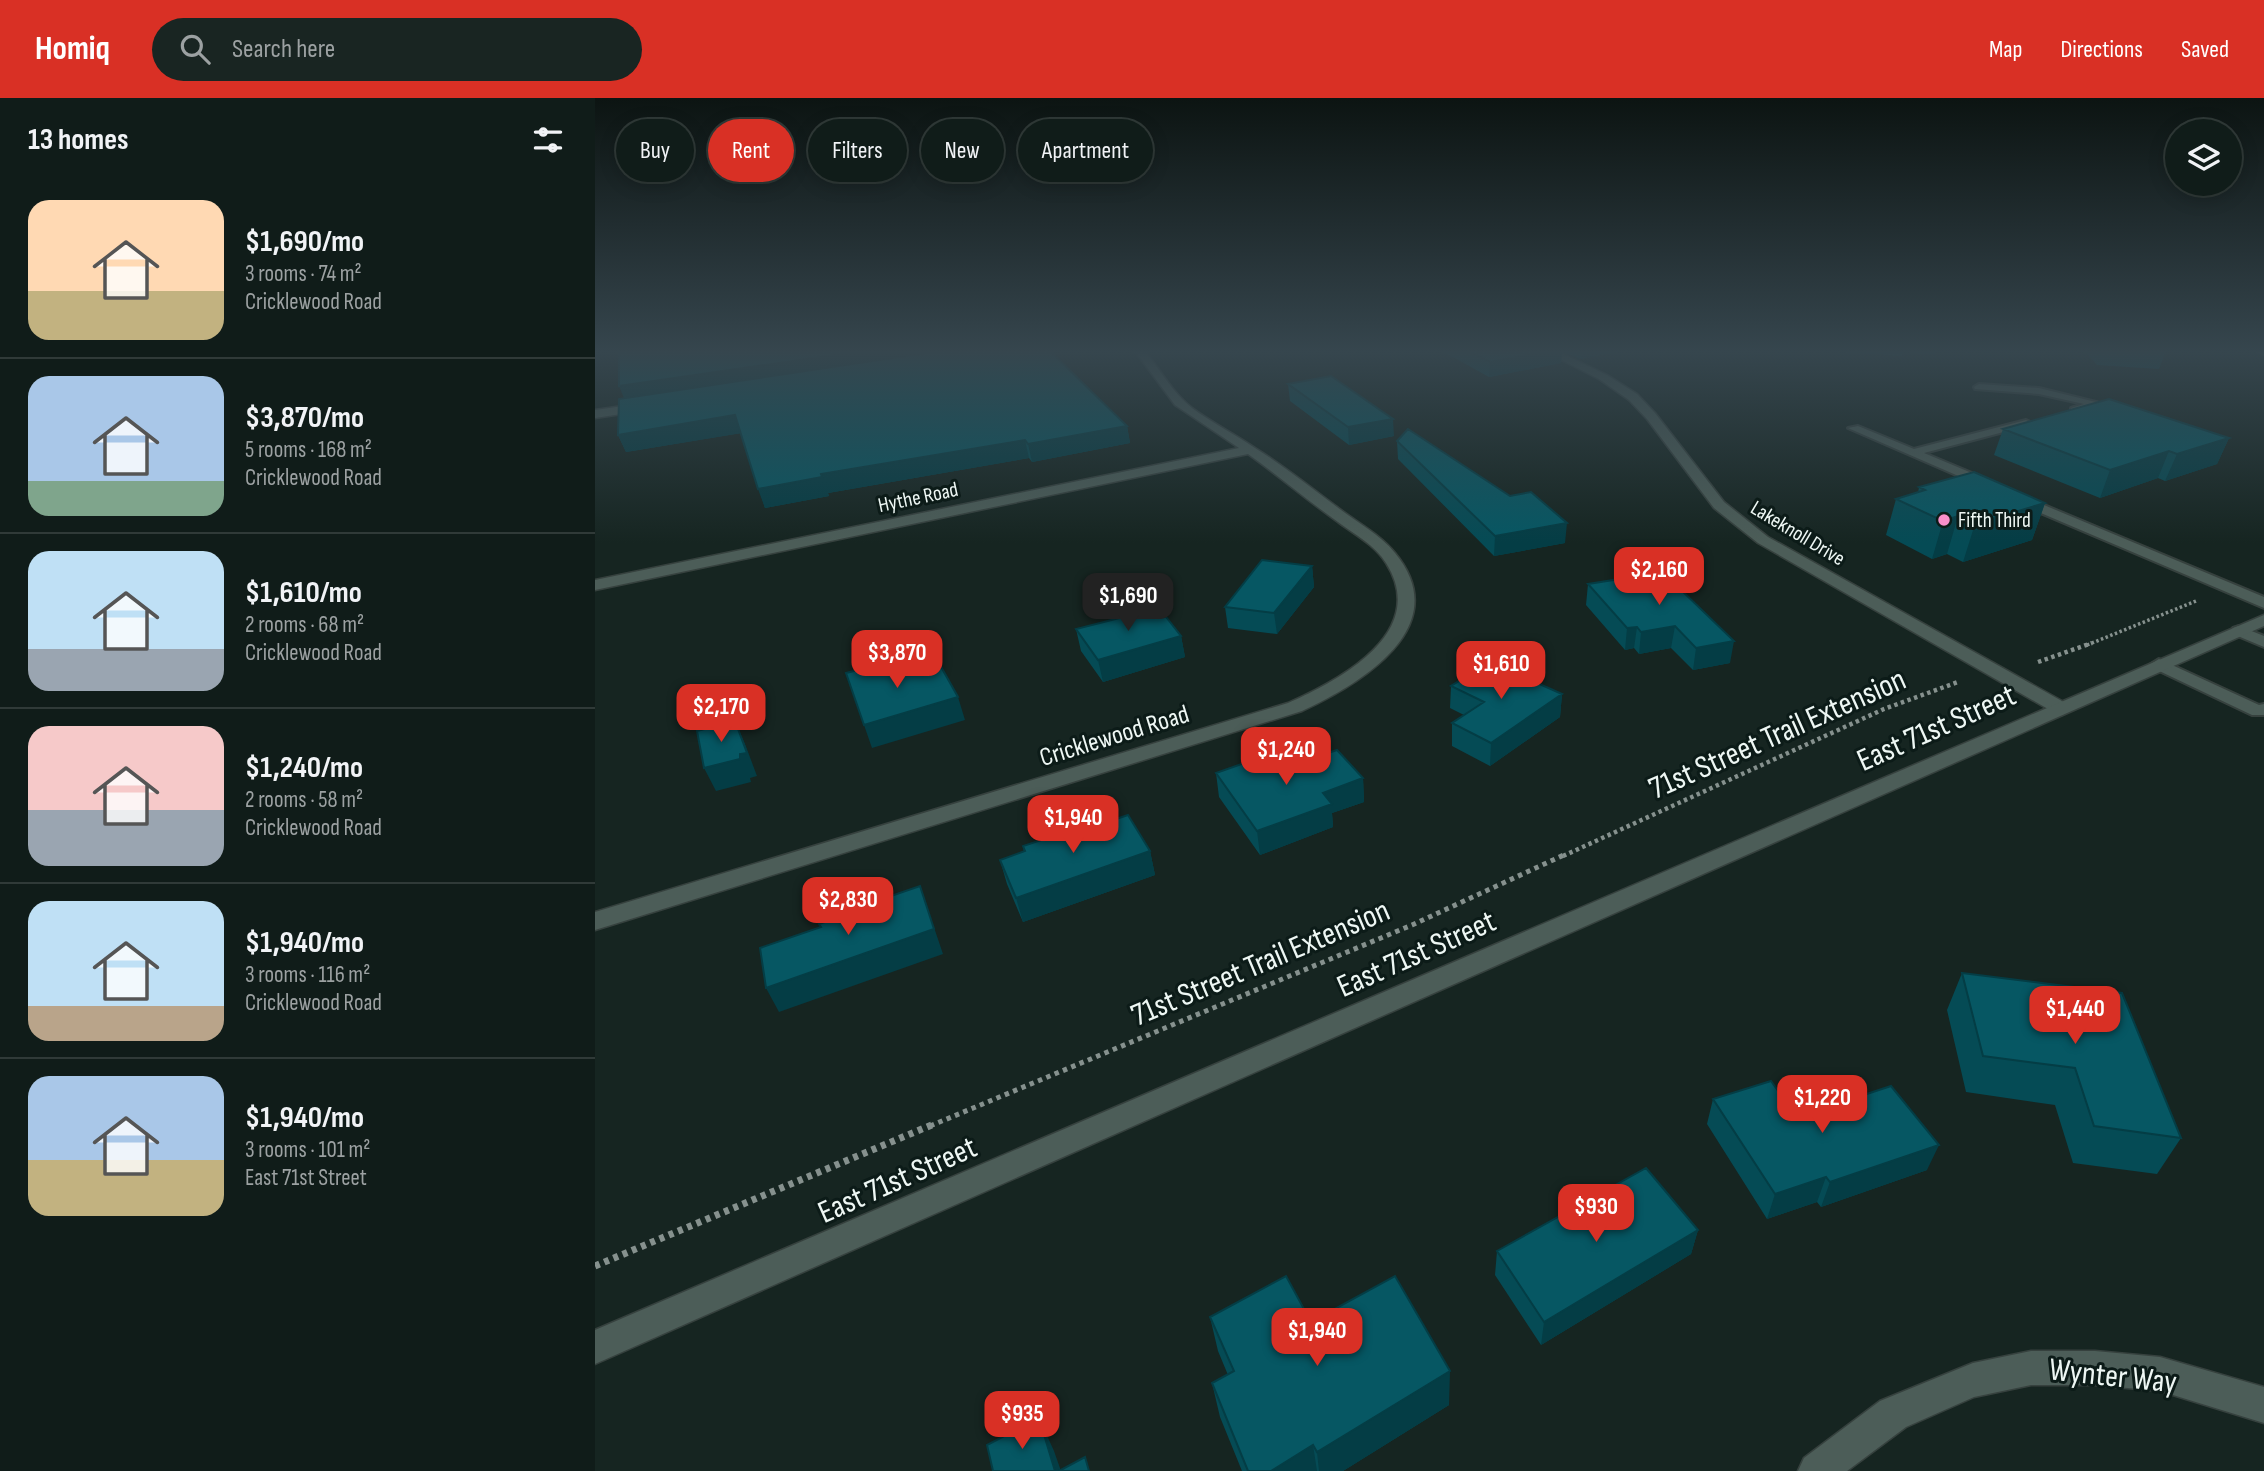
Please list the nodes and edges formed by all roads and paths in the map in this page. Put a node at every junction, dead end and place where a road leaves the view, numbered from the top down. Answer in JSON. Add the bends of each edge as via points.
{"nodes":[{"id":1,"x":1196,"y":415,"type":"edge"},
{"id":2,"x":1647,"y":415,"type":"edge"},
{"id":3,"x":2045,"y":418,"type":"edge"},
{"id":4,"x":1854,"y":428,"type":"dead end"},
{"id":5,"x":1250,"y":450,"type":"junction"},
{"id":6,"x":1912,"y":453,"type":"junction"},
{"id":7,"x":595,"y":585,"type":"edge"},
{"id":8,"x":2229,"y":588,"type":"junction"},
{"id":9,"x":2264,"y":603,"type":"edge"},
{"id":10,"x":2264,"y":620,"type":"edge"},
{"id":11,"x":2239,"y":631,"type":"junction"},
{"id":12,"x":2264,"y":642,"type":"edge"},
{"id":13,"x":2058,"y":657,"type":"dead end"},
{"id":14,"x":2159,"y":664,"type":"junction"},
{"id":15,"x":1955,"y":682,"type":"dead end"},
{"id":16,"x":2062,"y":709,"type":"junction"},
{"id":17,"x":2262,"y":712,"type":"edge"},
{"id":18,"x":595,"y":921,"type":"edge"},
{"id":19,"x":595,"y":1266,"type":"edge"},
{"id":20,"x":595,"y":1347,"type":"edge"},
{"id":21,"x":2264,"y":1405,"type":"edge"},
{"id":22,"x":1817,"y":1471,"type":"edge"}],
"edges":[{"from":1,"to":5,"type":"street","name":"Cricklewood Road"},
{"from":2,"to":16,"type":"street","name":"Lakeknoll Drive","via":[[1719,505],[1763,540]]},
{"from":3,"to":6,"type":"lane"},
{"from":4,"to":6,"type":"lane"},
{"from":5,"to":7,"type":"street","name":"Hythe Road"},
{"from":5,"to":18,"type":"street","name":"Cricklewood Road","via":[[1382,549],[1401,573],[1408,596],[1405,618],[1378,658],[1359,673],[1295,707]]},
{"from":6,"to":8,"type":"lane"},
{"from":8,"to":9,"type":"lane"},
{"from":8,"to":13,"type":"path"},
{"from":10,"to":11,"type":"street","name":"East 71st Street"},
{"from":11,"to":12,"type":"lane"},
{"from":11,"to":14,"type":"street","name":"East 71st Street"},
{"from":14,"to":16,"type":"street","name":"East 71st Street"},
{"from":14,"to":17,"type":"lane"},
{"from":15,"to":19,"type":"path","name":"71st Street Trail Extension","via":[[1795,749],[1353,950]]},
{"from":16,"to":20,"type":"street","name":"East 71st Street"},
{"from":21,"to":22,"type":"street","name":"Wynter Way","via":[[2159,1374],[2095,1367],[2031,1368],[1973,1380],[1893,1414]]}]}
